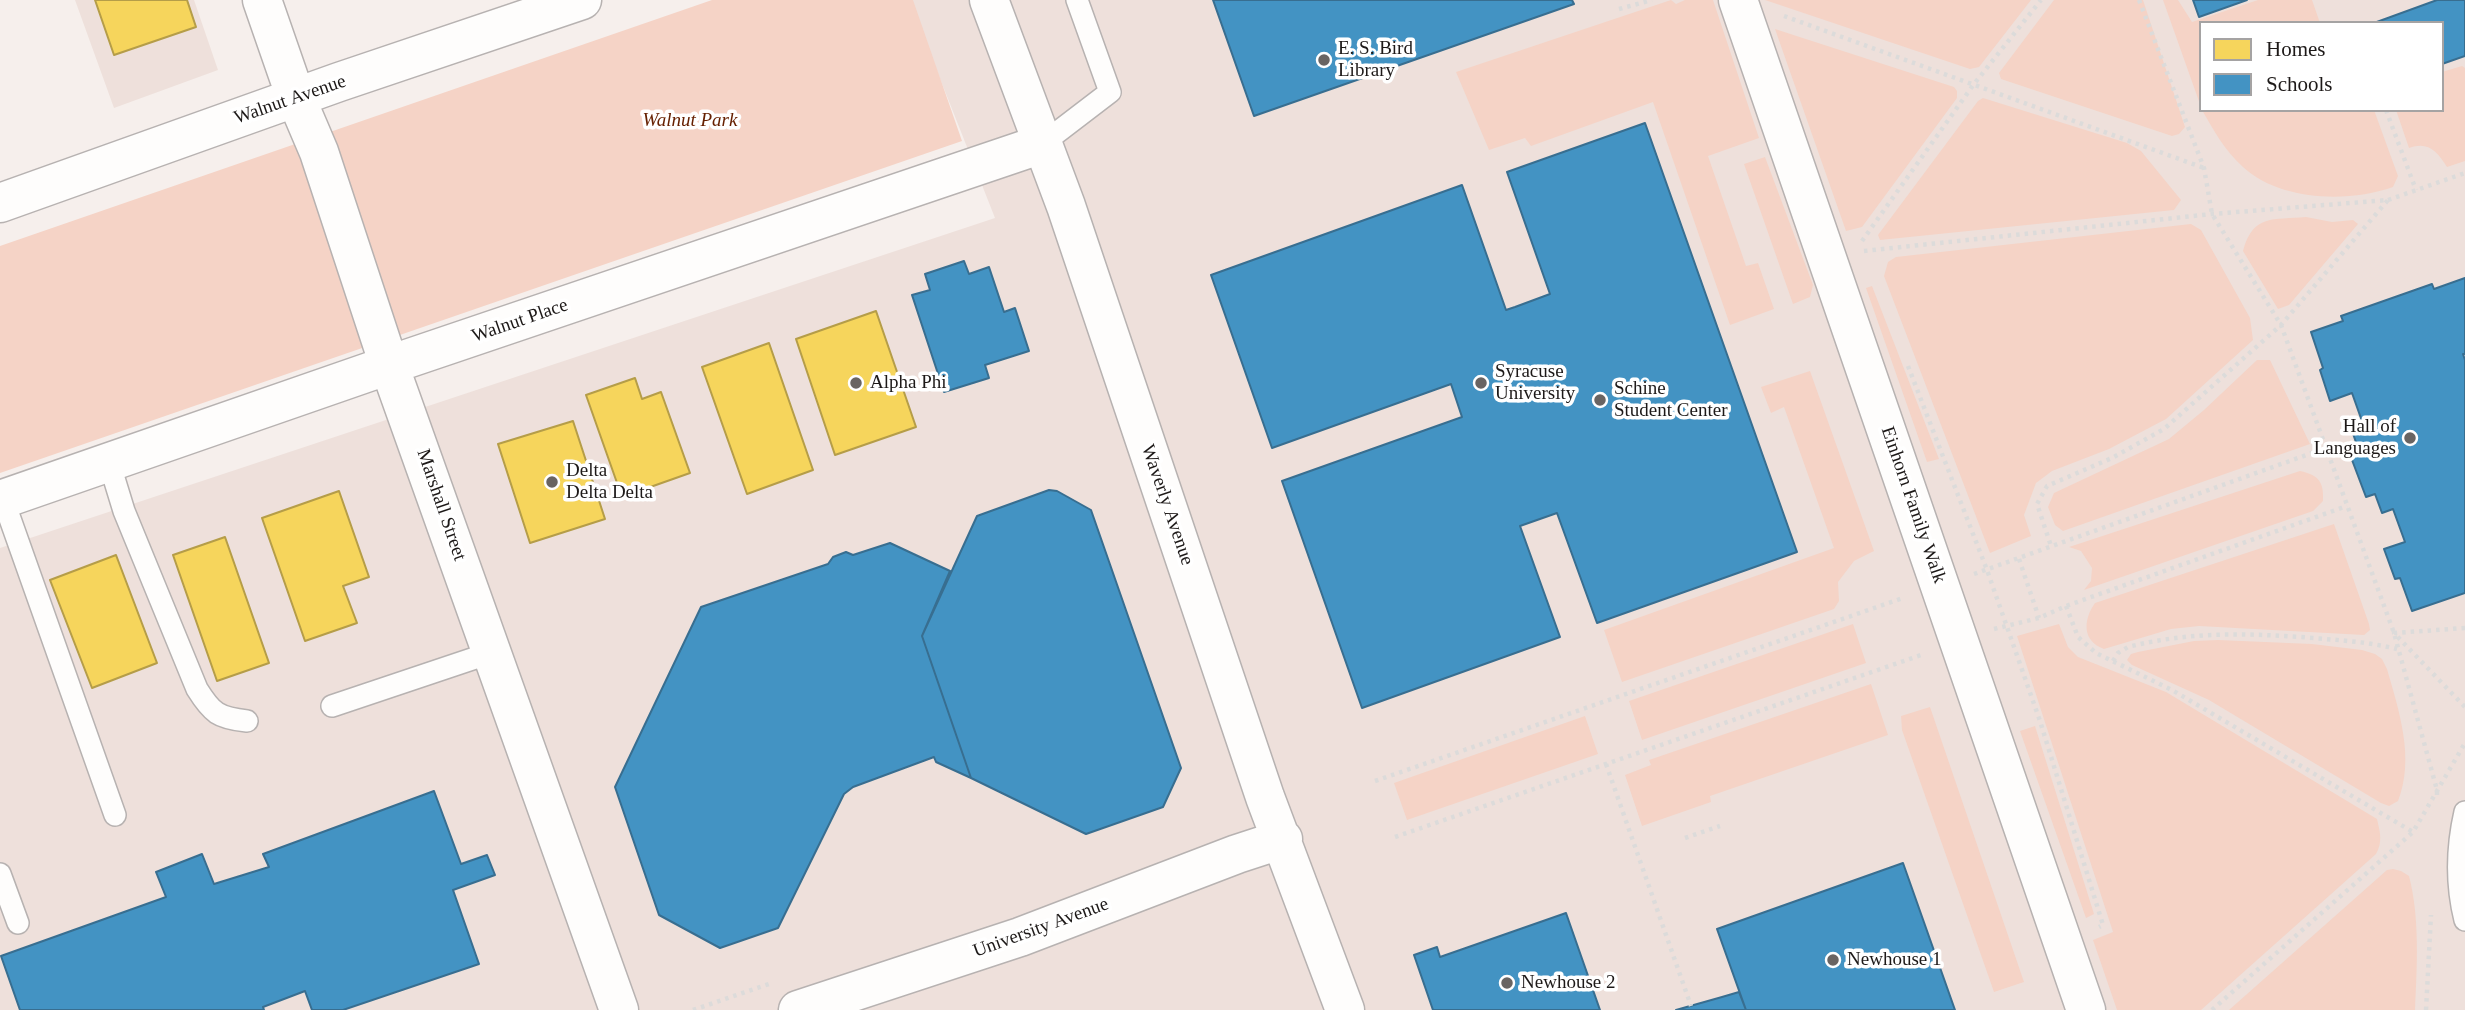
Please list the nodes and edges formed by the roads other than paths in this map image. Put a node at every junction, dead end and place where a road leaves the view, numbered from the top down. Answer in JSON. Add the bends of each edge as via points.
{"nodes":[{"id":1,"x":262,"y":0,"type":"edge"},
{"id":2,"x":582,"y":0,"type":"edge"},
{"id":3,"x":989,"y":0,"type":"edge"},
{"id":4,"x":1077,"y":0,"type":"edge"},
{"id":5,"x":1738,"y":0,"type":"edge"},
{"id":6,"x":296,"y":98,"type":"junction"},
{"id":7,"x":1042,"y":144,"type":"junction"},
{"id":8,"x":0,"y":203,"type":"edge"},
{"id":9,"x":389,"y":365,"type":"junction"},
{"id":10,"x":109,"y":462,"type":"junction"},
{"id":11,"x":1,"y":499,"type":"edge"},
{"id":12,"x":493,"y":652,"type":"junction"},
{"id":13,"x":332,"y":706,"type":"dead end"},
{"id":14,"x":247,"y":721,"type":"dead end"},
{"id":15,"x":2465,"y":812,"type":"edge"},
{"id":16,"x":115,"y":815,"type":"dead end"},
{"id":17,"x":1283,"y":839,"type":"junction"},
{"id":18,"x":0,"y":874,"type":"edge"},
{"id":19,"x":2465,"y":920,"type":"edge"},
{"id":20,"x":18,"y":923,"type":"dead end"},
{"id":21,"x":619,"y":1010,"type":"edge"},
{"id":22,"x":798,"y":1010,"type":"edge"},
{"id":23,"x":1345,"y":1010,"type":"edge"},
{"id":24,"x":2086,"y":1010,"type":"edge"}],
"edges":[{"from":1,"to":6,"type":"street","name":"Marshall Street"},
{"from":2,"to":6,"type":"street","name":"Walnut Avenue"},
{"from":3,"to":7,"type":"street","name":"Waverly Avenue"},
{"from":4,"to":7,"type":"lane","via":[[1110,92]]},
{"from":5,"to":24,"type":"street","name":"Einhorn Family Walk"},
{"from":6,"to":8,"type":"street","name":"Walnut Avenue"},
{"from":6,"to":9,"type":"street","name":"Marshall Street"},
{"from":7,"to":9,"type":"street","name":"Walnut Place"},
{"from":7,"to":17,"type":"street","name":"Waverly Avenue"},
{"from":9,"to":10,"type":"street","name":"Walnut Place"},
{"from":9,"to":12,"type":"street","name":"Marshall Street"},
{"from":10,"to":11,"type":"street","name":"Walnut Place"},
{"from":10,"to":14,"type":"lane","via":[[124,511],[197,689],[215,713]]},
{"from":11,"to":16,"type":"lane"},
{"from":12,"to":13,"type":"lane"},
{"from":12,"to":21,"type":"street","name":"Marshall Street"},
{"from":15,"to":19,"type":"lane","via":[[2459,885]]},
{"from":17,"to":22,"type":"street","name":"University Avenue","via":[[1020,937]]},
{"from":17,"to":23,"type":"street","name":"Waverly Avenue"},
{"from":18,"to":20,"type":"lane"}]}
